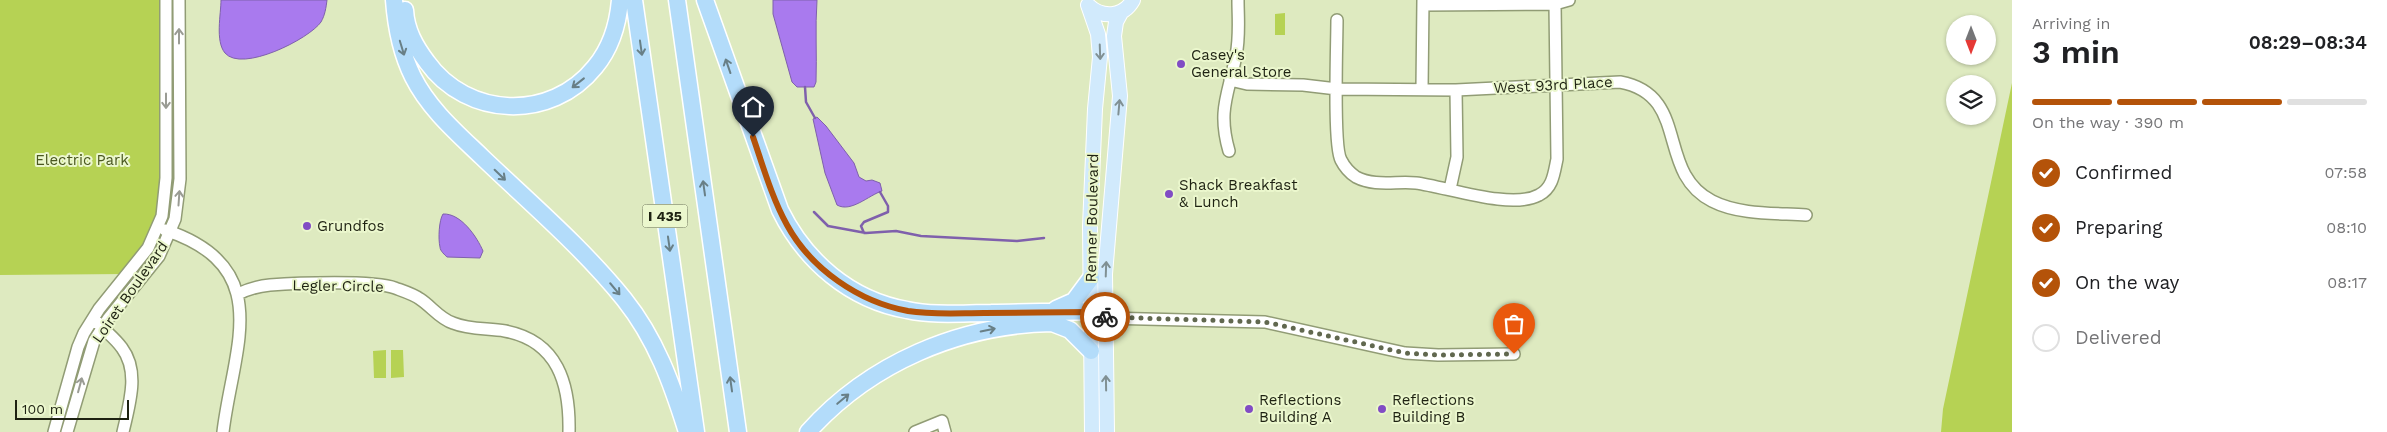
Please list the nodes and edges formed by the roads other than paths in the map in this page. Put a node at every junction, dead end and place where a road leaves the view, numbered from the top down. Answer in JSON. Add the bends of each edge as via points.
{"nodes":[{"id":1,"x":166,"y":0,"type":"edge"},
{"id":2,"x":179,"y":0,"type":"edge"},
{"id":3,"x":394,"y":0,"type":"edge"},
{"id":4,"x":404,"y":0,"type":"edge"},
{"id":5,"x":620,"y":0,"type":"edge"},
{"id":6,"x":634,"y":0,"type":"edge"},
{"id":7,"x":677,"y":0,"type":"edge"},
{"id":8,"x":705,"y":0,"type":"edge"},
{"id":9,"x":1134,"y":0,"type":"edge"},
{"id":10,"x":1238,"y":0,"type":"edge"},
{"id":11,"x":1569,"y":0,"type":"edge"},
{"id":12,"x":1423,"y":2,"type":"edge"},
{"id":13,"x":1086,"y":3,"type":"edge"},
{"id":14,"x":1555,"y":4,"type":"junction"},
{"id":15,"x":1122,"y":11,"type":"junction"},
{"id":16,"x":1337,"y":20,"type":"dead end"},
{"id":17,"x":1230,"y":80,"type":"junction"},
{"id":18,"x":1554,"y":86,"type":"junction"},
{"id":19,"x":1337,"y":89,"type":"junction"},
{"id":20,"x":1422,"y":89,"type":"junction"},
{"id":21,"x":1456,"y":90,"type":"junction"},
{"id":22,"x":1229,"y":151,"type":"dead end"},
{"id":23,"x":1450,"y":189,"type":"junction"},
{"id":24,"x":1806,"y":215,"type":"dead end"},
{"id":25,"x":159,"y":227,"type":"junction"},
{"id":26,"x":171,"y":231,"type":"junction"},
{"id":27,"x":1091,"y":278,"type":"junction"},
{"id":28,"x":238,"y":294,"type":"junction"},
{"id":29,"x":1096,"y":317,"type":"junction"},
{"id":30,"x":93,"y":318,"type":"junction"},
{"id":31,"x":1048,"y":318,"type":"junction"},
{"id":32,"x":102,"y":327,"type":"junction"},
{"id":33,"x":1091,"y":351,"type":"junction"},
{"id":34,"x":1514,"y":354,"type":"dead end"},
{"id":35,"x":54,"y":432,"type":"edge"},
{"id":36,"x":67,"y":432,"type":"edge"},
{"id":37,"x":123,"y":432,"type":"edge"},
{"id":38,"x":223,"y":432,"type":"edge"},
{"id":39,"x":569,"y":432,"type":"edge"},
{"id":40,"x":687,"y":432,"type":"edge"},
{"id":41,"x":696,"y":432,"type":"edge"},
{"id":42,"x":738,"y":432,"type":"edge"},
{"id":43,"x":808,"y":432,"type":"edge"},
{"id":44,"x":914,"y":432,"type":"edge"},
{"id":45,"x":945,"y":432,"type":"edge"},
{"id":46,"x":1092,"y":432,"type":"edge"},
{"id":47,"x":1107,"y":432,"type":"edge"}],
"edges":[{"from":1,"to":25,"type":"street","name":"Loiret Boulevard","one_way":true,"via":[[166,192]]},
{"from":26,"to":2,"type":"street","name":"Loiret Boulevard","one_way":true,"via":[[179,194]]},
{"from":3,"to":40,"type":"highway","one_way":true,"via":[[402,50],[423,94],[448,124],[624,299],[651,338],[671,381]]},
{"from":5,"to":4,"type":"highway","one_way":true,"via":[[608,45],[587,76],[555,98],[533,105],[510,107],[474,100],[452,88],[431,69],[408,30]]},
{"from":6,"to":41,"type":"highway","number":"I 435","one_way":true},
{"from":42,"to":7,"type":"highway","number":"I 435","one_way":true},
{"from":31,"to":8,"type":"highway","one_way":true,"via":[[908,311],[857,292],[816,262],[788,227],[780,210]]},
{"from":9,"to":15,"type":"main road"},
{"from":10,"to":17,"type":"street","via":[[1238,40]]},
{"from":11,"to":14,"type":"street"},
{"from":12,"to":14,"type":"street"},
{"from":12,"to":20,"type":"street"},
{"from":13,"to":15,"type":"main road","via":[[1105,14]]},
{"from":13,"to":27,"type":"main road","name":"Renner Boulevard","one_way":true,"via":[[1098,34],[1100,57],[1090,216]]},
{"from":14,"to":18,"type":"street"},
{"from":29,"to":15,"type":"main road","name":"Renner Boulevard","one_way":true,"via":[[1120,96],[1114,36]]},
{"from":16,"to":19,"type":"street"},
{"from":17,"to":19,"type":"street","name":"West 93rd Place","via":[[1247,84]]},
{"from":17,"to":22,"type":"street","via":[[1222,112]]},
{"from":18,"to":21,"type":"street","name":"West 93rd Place"},
{"from":18,"to":23,"type":"street","via":[[1556,159],[1553,179],[1548,187],[1533,198],[1514,200]]},
{"from":18,"to":24,"type":"street","name":"West 93rd Place","via":[[1620,82],[1645,90],[1655,98],[1666,118],[1681,169],[1700,194],[1728,208]]},
{"from":19,"to":20,"type":"street","name":"West 93rd Place"},
{"from":19,"to":23,"type":"street","via":[[1340,158],[1349,171],[1376,183],[1414,183]]},
{"from":20,"to":21,"type":"street","name":"West 93rd Place"},
{"from":21,"to":23,"type":"street","via":[[1457,157]]},
{"from":25,"to":26,"type":"street"},
{"from":25,"to":30,"type":"street","name":"Loiret Boulevard","via":[[143,257]]},
{"from":26,"to":28,"type":"street","via":[[212,255],[225,267]]},
{"from":26,"to":32,"type":"street","name":"Loiret Boulevard","via":[[158,256]]},
{"from":27,"to":29,"type":"main road","name":"Renner Boulevard"},
{"from":27,"to":31,"type":"highway","via":[[1074,301]]},
{"from":28,"to":38,"type":"street","via":[[242,328]]},
{"from":28,"to":39,"type":"street","name":"Legler Circle","via":[[269,285],[381,284],[419,298],[452,323],[468,328],[505,331],[526,338],[542,346],[563,376]]},
{"from":29,"to":31,"type":"highway"},
{"from":29,"to":33,"type":"main road","name":"Renner Boulevard"},
{"from":29,"to":34,"type":"street","via":[[1265,322],[1405,353]]},
{"from":47,"to":29,"type":"main road","name":"Renner Boulevard","one_way":true},
{"from":30,"to":32,"type":"street"},
{"from":30,"to":35,"type":"street","name":"Loiret Boulevard","via":[[78,347]]},
{"from":31,"to":33,"type":"highway","via":[[1070,330]]},
{"from":43,"to":31,"type":"highway","one_way":true,"via":[[850,393],[922,350],[976,332]]},
{"from":36,"to":32,"type":"street","name":"Loiret Boulevard","one_way":true,"via":[[88,356]]},
{"from":32,"to":37,"type":"street","via":[[123,349],[132,372],[131,398]]},
{"from":33,"to":46,"type":"main road","name":"Renner Boulevard"},
{"from":44,"to":45,"type":"street","via":[[942,421]]}]}
